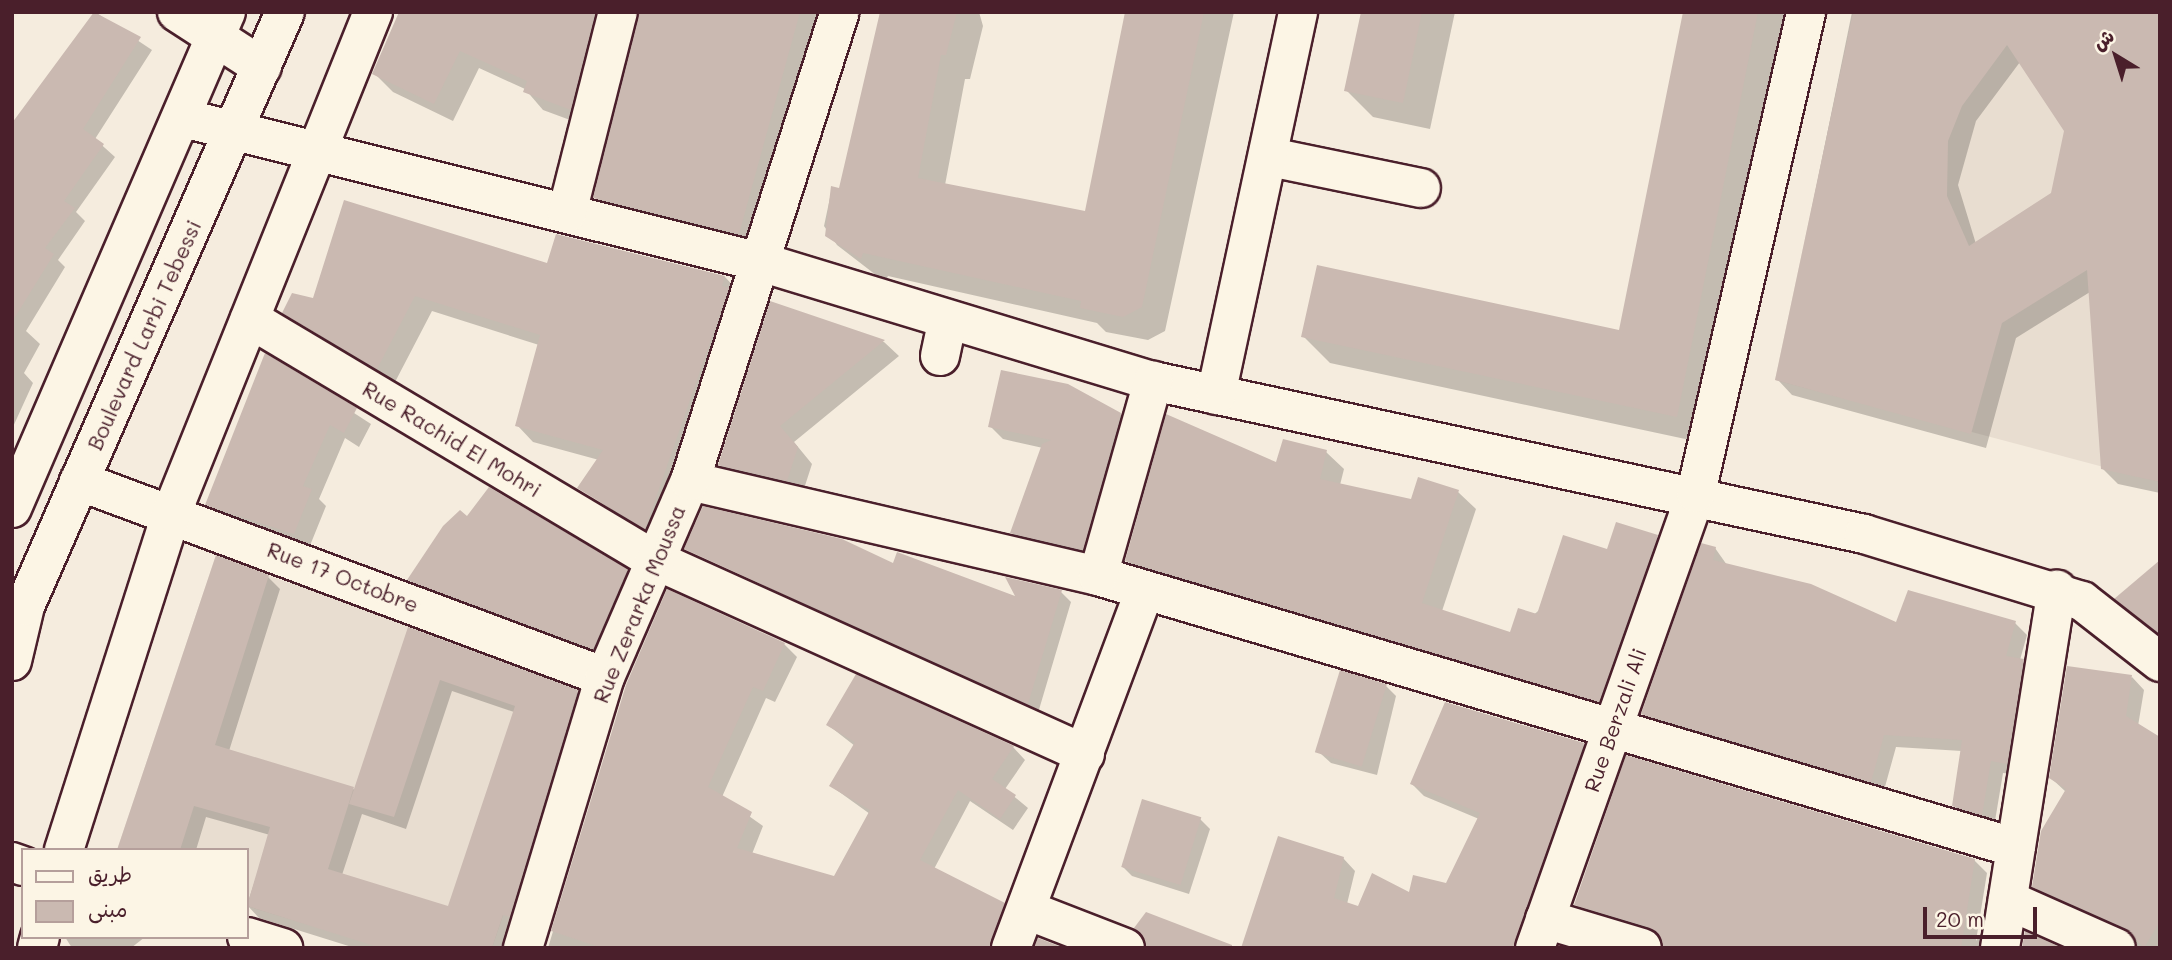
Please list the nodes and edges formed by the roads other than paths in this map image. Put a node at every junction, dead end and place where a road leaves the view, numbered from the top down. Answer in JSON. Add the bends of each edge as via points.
{"nodes":[{"id":1,"x":177,"y":12,"type":"edge"},
{"id":2,"x":285,"y":12,"type":"edge"},
{"id":3,"x":373,"y":12,"type":"edge"},
{"id":4,"x":618,"y":12,"type":"edge"},
{"id":5,"x":840,"y":12,"type":"edge"},
{"id":6,"x":1298,"y":12,"type":"edge"},
{"id":7,"x":1806,"y":12,"type":"edge"},
{"id":8,"x":221,"y":25,"type":"edge"},
{"id":9,"x":262,"y":67,"type":"junction"},
{"id":10,"x":183,"y":118,"type":"junction"},
{"id":11,"x":235,"y":131,"type":"junction"},
{"id":12,"x":315,"y":150,"type":"junction"},
{"id":13,"x":1270,"y":157,"type":"junction"},
{"id":14,"x":1421,"y":188,"type":"dead end"},
{"id":15,"x":567,"y":214,"type":"junction"},
{"id":16,"x":764,"y":263,"type":"junction"},
{"id":17,"x":250,"y":318,"type":"junction"},
{"id":18,"x":1153,"y":381,"type":"junction"},
{"id":19,"x":1216,"y":395,"type":"junction"},
{"id":20,"x":79,"y":481,"type":"junction"},
{"id":21,"x":690,"y":481,"type":"junction"},
{"id":22,"x":1696,"y":493,"type":"junction"},
{"id":23,"x":12,"y":508,"type":"edge"},
{"id":24,"x":172,"y":512,"type":"junction"},
{"id":25,"x":653,"y":559,"type":"junction"},
{"id":26,"x":1098,"y":576,"type":"junction"},
{"id":27,"x":2057,"y":590,"type":"junction"},
{"id":28,"x":1144,"y":592,"type":"junction"},
{"id":29,"x":12,"y":661,"type":"edge"},
{"id":30,"x":2160,"y":663,"type":"edge"},
{"id":31,"x":606,"y":677,"type":"junction"},
{"id":32,"x":1611,"y":732,"type":"junction"},
{"id":33,"x":1085,"y":754,"type":"junction"},
{"id":34,"x":65,"y":848,"type":"edge"},
{"id":35,"x":2016,"y":848,"type":"junction"},
{"id":36,"x":2008,"y":900,"type":"junction"},
{"id":37,"x":1027,"y":910,"type":"junction"},
{"id":38,"x":1540,"y":933,"type":"edge"},
{"id":39,"x":248,"y":937,"type":"edge"},
{"id":40,"x":532,"y":945,"type":"edge"},
{"id":41,"x":283,"y":948,"type":"edge"},
{"id":42,"x":1011,"y":948,"type":"edge"},
{"id":43,"x":1125,"y":948,"type":"edge"},
{"id":44,"x":1642,"y":948,"type":"edge"},
{"id":45,"x":2000,"y":948,"type":"edge"},
{"id":46,"x":2116,"y":948,"type":"edge"}],
"edges":[{"from":1,"to":8,"type":"street"},
{"from":2,"to":9,"type":"street","name":"Boulevard Larbi Tebessi"},
{"from":3,"to":12,"type":"street"},
{"from":4,"to":15,"type":"street"},
{"from":5,"to":16,"type":"street","name":"Rue Zerarka Moussa"},
{"from":6,"to":13,"type":"street"},
{"from":7,"to":22,"type":"street","name":"Rue Berzali Ali"},
{"from":8,"to":9,"type":"street"},
{"from":8,"to":10,"type":"street"},
{"from":9,"to":11,"type":"street","name":"Boulevard Larbi Tebessi"},
{"from":10,"to":11,"type":"street"},
{"from":10,"to":23,"type":"street"},
{"from":11,"to":12,"type":"street"},
{"from":11,"to":20,"type":"street","name":"Boulevard Larbi Tebessi"},
{"from":12,"to":15,"type":"street"},
{"from":12,"to":17,"type":"street"},
{"from":13,"to":14,"type":"street"},
{"from":13,"to":19,"type":"street"},
{"from":15,"to":16,"type":"street"},
{"from":16,"to":18,"type":"street","via":[[943,339]]},
{"from":16,"to":21,"type":"street","name":"Rue Zerarka Moussa"},
{"from":17,"to":24,"type":"street"},
{"from":17,"to":25,"type":"street","name":"Rue Rachid El Mohri"},
{"from":18,"to":19,"type":"street"},
{"from":18,"to":26,"type":"street"},
{"from":19,"to":22,"type":"street"},
{"from":20,"to":24,"type":"street","name":"Rue 17 Octobre"},
{"from":20,"to":29,"type":"street","name":"Boulevard Larbi Tebessi","via":[[25,606]]},
{"from":21,"to":25,"type":"street","name":"Rue Zerarka Moussa"},
{"from":21,"to":26,"type":"street"},
{"from":22,"to":27,"type":"street"},
{"from":22,"to":32,"type":"street","name":"Rue Berzali Ali"},
{"from":24,"to":31,"type":"street","name":"Rue 17 Octobre"},
{"from":24,"to":34,"type":"street"},
{"from":25,"to":31,"type":"street","name":"Rue Zerarka Moussa"},
{"from":25,"to":33,"type":"street","name":"Rue Rachid El Mohri"},
{"from":26,"to":28,"type":"street"},
{"from":27,"to":30,"type":"street","via":[[2082,601]]},
{"from":27,"to":35,"type":"street"},
{"from":28,"to":32,"type":"street"},
{"from":28,"to":33,"type":"street"},
{"from":31,"to":40,"type":"street","name":"Rue Zerarka Moussa"},
{"from":32,"to":35,"type":"street"},
{"from":32,"to":38,"type":"street","name":"Rue Berzali Ali"},
{"from":33,"to":37,"type":"street"},
{"from":35,"to":36,"type":"street"},
{"from":36,"to":45,"type":"street"},
{"from":36,"to":46,"type":"street"},
{"from":37,"to":42,"type":"street"},
{"from":37,"to":43,"type":"street"},
{"from":38,"to":44,"type":"street"},
{"from":39,"to":41,"type":"street"}]}
